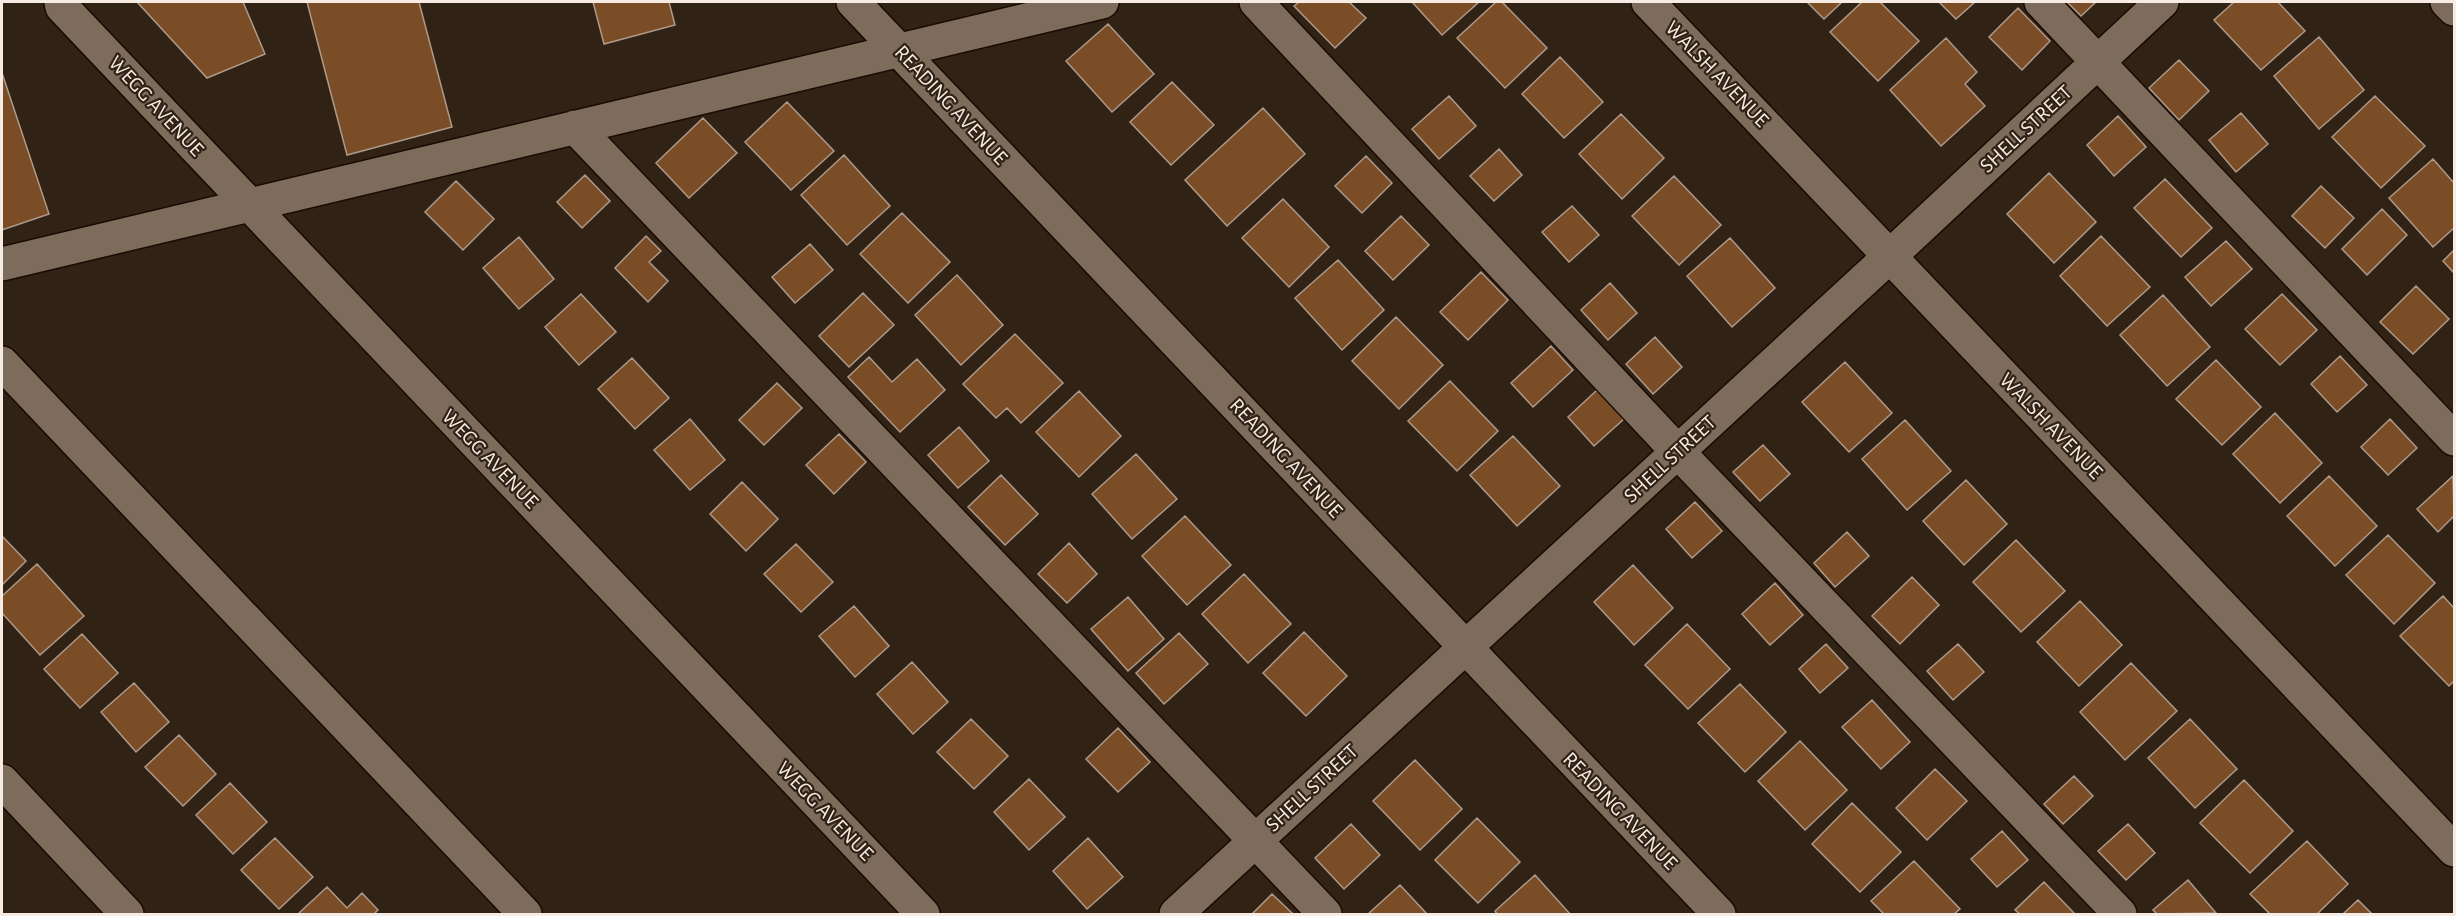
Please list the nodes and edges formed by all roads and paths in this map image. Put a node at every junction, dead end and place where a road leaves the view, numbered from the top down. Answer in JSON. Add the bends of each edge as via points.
{"nodes":[{"id":1,"x":61,"y":2,"type":"edge"},
{"id":2,"x":853,"y":2,"type":"edge"},
{"id":3,"x":1102,"y":2,"type":"edge"},
{"id":4,"x":1256,"y":2,"type":"edge"},
{"id":5,"x":1648,"y":2,"type":"edge"},
{"id":6,"x":2041,"y":2,"type":"edge"},
{"id":7,"x":2162,"y":2,"type":"edge"},
{"id":8,"x":2447,"y":2,"type":"edge"},
{"id":9,"x":2454,"y":9,"type":"edge"},
{"id":10,"x":899,"y":50,"type":"junction"},
{"id":11,"x":2097,"y":62,"type":"junction"},
{"id":12,"x":575,"y":127,"type":"junction"},
{"id":13,"x":247,"y":203,"type":"junction"},
{"id":14,"x":1890,"y":256,"type":"junction"},
{"id":15,"x":2,"y":264,"type":"edge"},
{"id":16,"x":2,"y":363,"type":"edge"},
{"id":17,"x":2454,"y":439,"type":"edge"},
{"id":18,"x":1678,"y":452,"type":"junction"},
{"id":19,"x":1465,"y":647,"type":"junction"},
{"id":20,"x":2,"y":781,"type":"edge"},
{"id":21,"x":1255,"y":841,"type":"junction"},
{"id":22,"x":2454,"y":850,"type":"edge"},
{"id":23,"x":128,"y":915,"type":"edge"},
{"id":24,"x":525,"y":915,"type":"edge"},
{"id":25,"x":922,"y":915,"type":"edge"},
{"id":26,"x":1176,"y":915,"type":"edge"},
{"id":27,"x":1325,"y":915,"type":"edge"},
{"id":28,"x":1719,"y":915,"type":"edge"},
{"id":29,"x":2120,"y":915,"type":"edge"}],
"edges":[{"from":1,"to":13,"type":"street","name":"WEGG AVENUE","via":[[62,8]]},
{"from":2,"to":10,"type":"street","name":"READING AVENUE"},
{"from":3,"to":10,"type":"street"},
{"from":4,"to":18,"type":"street"},
{"from":5,"to":14,"type":"street","name":"WALSH AVENUE"},
{"from":6,"to":11,"type":"street"},
{"from":7,"to":11,"type":"street","name":"SHELL STREET"},
{"from":8,"to":9,"type":"street"},
{"from":10,"to":12,"type":"street"},
{"from":10,"to":19,"type":"street","name":"READING AVENUE"},
{"from":11,"to":14,"type":"street","name":"SHELL STREET"},
{"from":11,"to":17,"type":"street"},
{"from":12,"to":13,"type":"street"},
{"from":12,"to":21,"type":"street"},
{"from":13,"to":15,"type":"street"},
{"from":13,"to":25,"type":"street","name":"WEGG AVENUE"},
{"from":14,"to":18,"type":"street","name":"SHELL STREET"},
{"from":14,"to":22,"type":"street","name":"WALSH AVENUE"},
{"from":16,"to":24,"type":"street"},
{"from":18,"to":19,"type":"street","name":"SHELL STREET"},
{"from":18,"to":29,"type":"street"},
{"from":19,"to":21,"type":"street","name":"SHELL STREET"},
{"from":19,"to":28,"type":"street","name":"READING AVENUE"},
{"from":20,"to":23,"type":"street"},
{"from":21,"to":26,"type":"street","name":"SHELL STREET"},
{"from":21,"to":27,"type":"street"}]}
